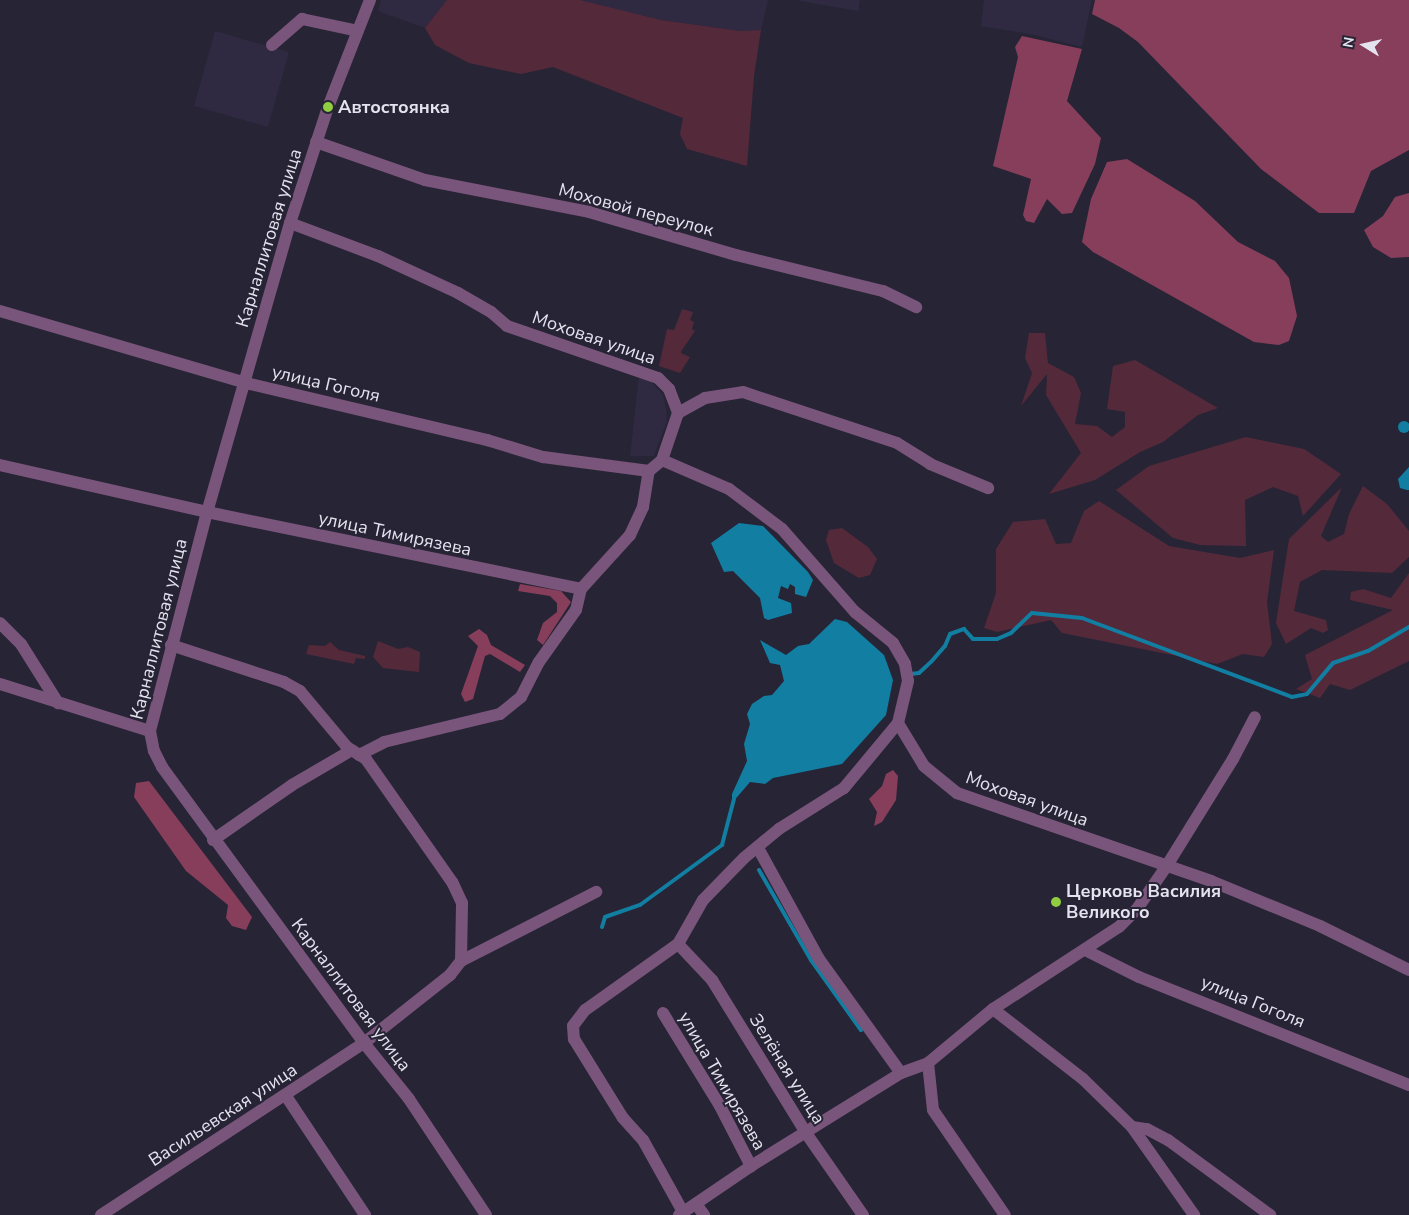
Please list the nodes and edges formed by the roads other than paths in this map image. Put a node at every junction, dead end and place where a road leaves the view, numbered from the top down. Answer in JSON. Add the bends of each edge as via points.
{"nodes":[{"id":1,"x":370,"y":0,"type":"edge"},
{"id":2,"x":358,"y":31,"type":"junction"},
{"id":3,"x":272,"y":45,"type":"dead end"},
{"id":4,"x":316,"y":142,"type":"junction"},
{"id":5,"x":290,"y":223,"type":"junction"},
{"id":6,"x":916,"y":307,"type":"dead end"},
{"id":7,"x":0,"y":311,"type":"edge"},
{"id":8,"x":245,"y":382,"type":"junction"},
{"id":9,"x":678,"y":413,"type":"junction"},
{"id":10,"x":662,"y":460,"type":"junction"},
{"id":11,"x":0,"y":465,"type":"edge"},
{"id":12,"x":649,"y":472,"type":"junction"},
{"id":13,"x":988,"y":488,"type":"dead end"},
{"id":14,"x":207,"y":512,"type":"junction"},
{"id":15,"x":581,"y":589,"type":"junction"},
{"id":16,"x":0,"y":623,"type":"edge"},
{"id":17,"x":171,"y":645,"type":"junction"},
{"id":18,"x":0,"y":684,"type":"edge"},
{"id":19,"x":58,"y":703,"type":"junction"},
{"id":20,"x":1255,"y":717,"type":"dead end"},
{"id":21,"x":898,"y":723,"type":"junction"},
{"id":22,"x":150,"y":731,"type":"junction"},
{"id":23,"x":355,"y":752,"type":"junction"},
{"id":24,"x":213,"y":840,"type":"junction"},
{"id":25,"x":758,"y":848,"type":"junction"},
{"id":26,"x":1166,"y":867,"type":"junction"},
{"id":27,"x":596,"y":892,"type":"dead end"},
{"id":28,"x":678,"y":944,"type":"junction"},
{"id":29,"x":1085,"y":950,"type":"junction"},
{"id":30,"x":461,"y":961,"type":"junction"},
{"id":31,"x":1409,"y":970,"type":"edge"},
{"id":32,"x":993,"y":1009,"type":"junction"},
{"id":33,"x":663,"y":1013,"type":"dead end"},
{"id":34,"x":364,"y":1043,"type":"junction"},
{"id":35,"x":928,"y":1063,"type":"junction"},
{"id":36,"x":901,"y":1073,"type":"junction"},
{"id":37,"x":1409,"y":1085,"type":"edge"},
{"id":38,"x":286,"y":1096,"type":"junction"},
{"id":39,"x":1132,"y":1127,"type":"junction"},
{"id":40,"x":806,"y":1134,"type":"junction"},
{"id":41,"x":751,"y":1166,"type":"junction"},
{"id":42,"x":696,"y":1204,"type":"junction"},
{"id":43,"x":681,"y":1214,"type":"edge"},
{"id":44,"x":101,"y":1215,"type":"edge"},
{"id":45,"x":365,"y":1215,"type":"edge"},
{"id":46,"x":486,"y":1215,"type":"edge"},
{"id":47,"x":704,"y":1215,"type":"edge"},
{"id":48,"x":863,"y":1215,"type":"edge"},
{"id":49,"x":1005,"y":1215,"type":"edge"},
{"id":50,"x":1194,"y":1215,"type":"edge"},
{"id":51,"x":1270,"y":1215,"type":"edge"}],
"edges":[{"from":1,"to":2,"type":"street","name":"Карналлитовая улица"},
{"from":2,"to":3,"type":"street","via":[[302,19]]},
{"from":2,"to":4,"type":"street","name":"Карналлитовая улица"},
{"from":4,"to":5,"type":"street","name":"Карналлитовая улица"},
{"from":4,"to":6,"type":"street","name":"Моховой переулок","via":[[425,180],[589,212],[736,255],[883,291]]},
{"from":5,"to":8,"type":"street","name":"Карналлитовая улица"},
{"from":5,"to":9,"type":"street","name":"Моховая улица","via":[[378,256],[458,293],[491,312],[507,326],[658,378],[669,390]]},
{"from":7,"to":8,"type":"street","name":"улица Гоголя"},
{"from":8,"to":12,"type":"street","name":"улица Гоголя","via":[[487,440],[543,457]]},
{"from":8,"to":14,"type":"street","name":"Карналлитовая улица"},
{"from":9,"to":10,"type":"street"},
{"from":9,"to":13,"type":"street","via":[[706,398],[743,392],[897,443],[930,464]]},
{"from":10,"to":12,"type":"street"},
{"from":10,"to":21,"type":"street","via":[[696,474],[760,509],[818,566],[855,612],[892,643],[905,664],[908,681]]},
{"from":11,"to":14,"type":"street","name":"улица Тимирязева"},
{"from":12,"to":15,"type":"street","via":[[643,507],[630,535]]},
{"from":14,"to":15,"type":"street","name":"улица Тимирязева"},
{"from":14,"to":17,"type":"street","name":"Карналлитовая улица"},
{"from":15,"to":23,"type":"street","via":[[576,610],[539,662],[521,697],[500,714]]},
{"from":16,"to":19,"type":"street","via":[[21,644]]},
{"from":17,"to":22,"type":"street","name":"Карналлитовая улица"},
{"from":17,"to":23,"type":"street","via":[[284,682],[300,691]]},
{"from":18,"to":19,"type":"street"},
{"from":19,"to":22,"type":"street"},
{"from":20,"to":26,"type":"street","via":[[1233,760]]},
{"from":21,"to":25,"type":"street","via":[[844,788],[779,830]]},
{"from":21,"to":26,"type":"street","name":"Моховая улица","via":[[924,766],[957,794]]},
{"from":22,"to":24,"type":"street","name":"Карналлитовая улица","via":[[154,751],[162,767]]},
{"from":23,"to":24,"type":"street","via":[[292,785]]},
{"from":23,"to":30,"type":"street","via":[[377,774],[452,882],[462,903]]},
{"from":24,"to":34,"type":"street","name":"Карналлитовая улица"},
{"from":25,"to":28,"type":"street","via":[[703,900]]},
{"from":25,"to":36,"type":"street","via":[[819,959]]},
{"from":26,"to":29,"type":"street","via":[[1132,916]]},
{"from":26,"to":31,"type":"street","name":"Моховая улица","via":[[1211,881],[1320,926]]},
{"from":27,"to":30,"type":"street"},
{"from":28,"to":40,"type":"street","name":"Зелёная улица","via":[[712,980]]},
{"from":28,"to":43,"type":"street","via":[[585,1010],[573,1026],[574,1039],[623,1118],[643,1140]]},
{"from":29,"to":32,"type":"street"},
{"from":29,"to":37,"type":"street","name":"улица Гоголя","via":[[1139,977]]},
{"from":30,"to":34,"type":"street","name":"Васильевская улица","via":[[450,975]]},
{"from":32,"to":35,"type":"street"},
{"from":32,"to":39,"type":"street","via":[[1083,1080]]},
{"from":33,"to":41,"type":"street","name":"улица Тимирязева","via":[[720,1106]]},
{"from":34,"to":38,"type":"street","name":"Васильевская улица"},
{"from":34,"to":46,"type":"street","name":"Карналлитовая улица","via":[[409,1099]]},
{"from":35,"to":36,"type":"street"},
{"from":35,"to":49,"type":"street","via":[[933,1110]]},
{"from":36,"to":40,"type":"street"},
{"from":38,"to":44,"type":"street","name":"Васильевская улица"},
{"from":38,"to":45,"type":"street"},
{"from":39,"to":50,"type":"street"},
{"from":39,"to":51,"type":"street","via":[[1147,1129],[1168,1140]]},
{"from":40,"to":41,"type":"street"},
{"from":40,"to":48,"type":"street","name":"Зелёная улица"},
{"from":41,"to":42,"type":"street"},
{"from":42,"to":43,"type":"street"},
{"from":42,"to":47,"type":"street"}]}
